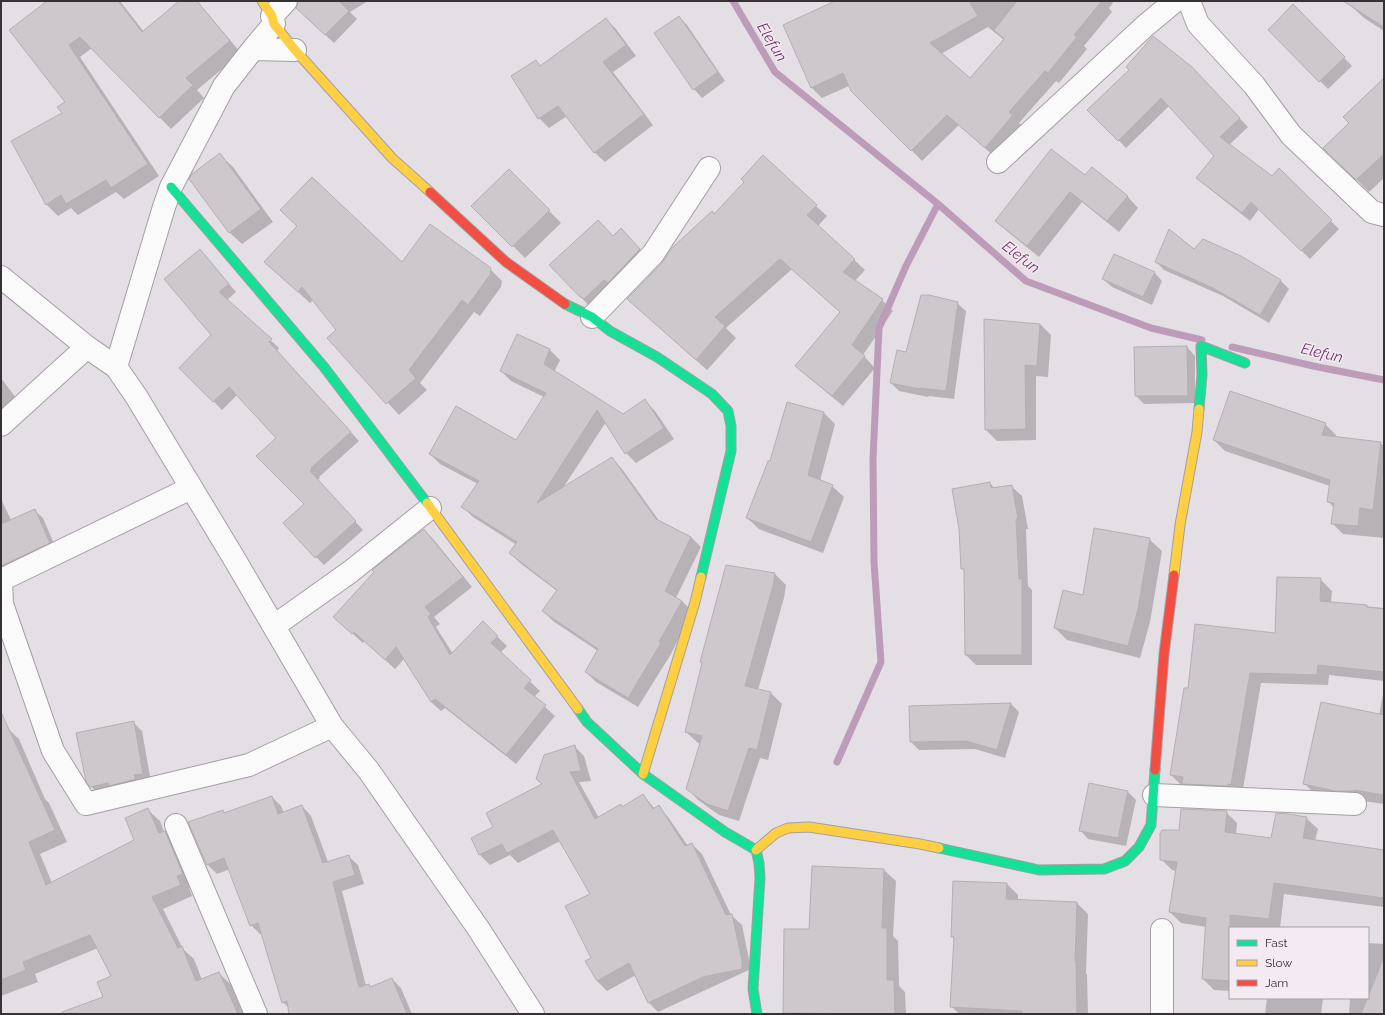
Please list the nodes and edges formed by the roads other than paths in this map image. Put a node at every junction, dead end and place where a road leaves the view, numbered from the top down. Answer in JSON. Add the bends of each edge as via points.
{"nodes":[{"id":1,"x":1175,"y":1,"type":"edge"},
{"id":2,"x":1189,"y":1,"type":"edge"},
{"id":3,"x":273,"y":10,"type":"edge"},
{"id":4,"x":253,"y":49,"type":"junction"},
{"id":5,"x":295,"y":50,"type":"junction"},
{"id":6,"x":998,"y":162,"type":"dead end"},
{"id":7,"x":709,"y":168,"type":"dead end"},
{"id":8,"x":171,"y":187,"type":"junction"},
{"id":9,"x":1384,"y":215,"type":"edge"},
{"id":10,"x":1,"y":277,"type":"edge"},
{"id":11,"x":592,"y":317,"type":"junction"},
{"id":12,"x":86,"y":347,"type":"junction"},
{"id":13,"x":1245,"y":363,"type":"dead end"},
{"id":14,"x":116,"y":367,"type":"junction"},
{"id":15,"x":1,"y":425,"type":"edge"},
{"id":16,"x":191,"y":488,"type":"junction"},
{"id":17,"x":430,"y":508,"type":"junction"},
{"id":18,"x":1,"y":581,"type":"edge"},
{"id":19,"x":274,"y":626,"type":"junction"},
{"id":20,"x":332,"y":726,"type":"junction"},
{"id":21,"x":643,"y":774,"type":"junction"},
{"id":22,"x":1154,"y":795,"type":"junction"},
{"id":23,"x":1355,"y":804,"type":"dead end"},
{"id":24,"x":176,"y":825,"type":"dead end"},
{"id":25,"x":756,"y":850,"type":"junction"},
{"id":26,"x":1162,"y":930,"type":"dead end"},
{"id":27,"x":256,"y":1014,"type":"edge"},
{"id":28,"x":532,"y":1014,"type":"edge"},
{"id":29,"x":757,"y":1014,"type":"edge"},
{"id":30,"x":1162,"y":1014,"type":"edge"}],
"edges":[{"from":1,"to":6,"type":"street"},
{"from":2,"to":9,"type":"street","via":[[1198,24],[1254,85],[1291,135],[1372,212]]},
{"from":3,"to":4,"type":"street"},
{"from":3,"to":5,"type":"street"},
{"from":4,"to":5,"type":"street"},
{"from":4,"to":8,"type":"street","via":[[224,86]]},
{"from":5,"to":11,"type":"street","via":[[392,158],[468,229],[506,262],[560,301]]},
{"from":7,"to":11,"type":"street","via":[[653,254]]},
{"from":8,"to":14,"type":"street"},
{"from":8,"to":17,"type":"street","via":[[324,367]]},
{"from":10,"to":12,"type":"street"},
{"from":11,"to":21,"type":"street","via":[[610,331],[657,357],[712,394],[728,411],[731,426],[731,451],[695,602]]},
{"from":12,"to":14,"type":"street"},
{"from":12,"to":15,"type":"street"},
{"from":13,"to":22,"type":"street","via":[[1201,346],[1202,375],[1197,432],[1180,525],[1166,639]]},
{"from":14,"to":16,"type":"street"},
{"from":16,"to":18,"type":"street"},
{"from":16,"to":19,"type":"street"},
{"from":17,"to":19,"type":"street","via":[[350,572]]},
{"from":17,"to":21,"type":"street","via":[[587,722]]},
{"from":18,"to":20,"type":"street","via":[[2,604],[53,751],[86,804],[249,765]]},
{"from":19,"to":20,"type":"street"},
{"from":20,"to":28,"type":"street","via":[[369,771],[478,928]]},
{"from":21,"to":25,"type":"street","via":[[725,832]]},
{"from":22,"to":23,"type":"street"},
{"from":22,"to":25,"type":"street","via":[[1151,825],[1139,847],[1125,861],[1104,869],[1039,870],[920,844],[808,827],[788,828],[776,833]]},
{"from":24,"to":27,"type":"street"},
{"from":25,"to":29,"type":"street","via":[[760,878],[753,989]]},
{"from":26,"to":30,"type":"street"}]}
